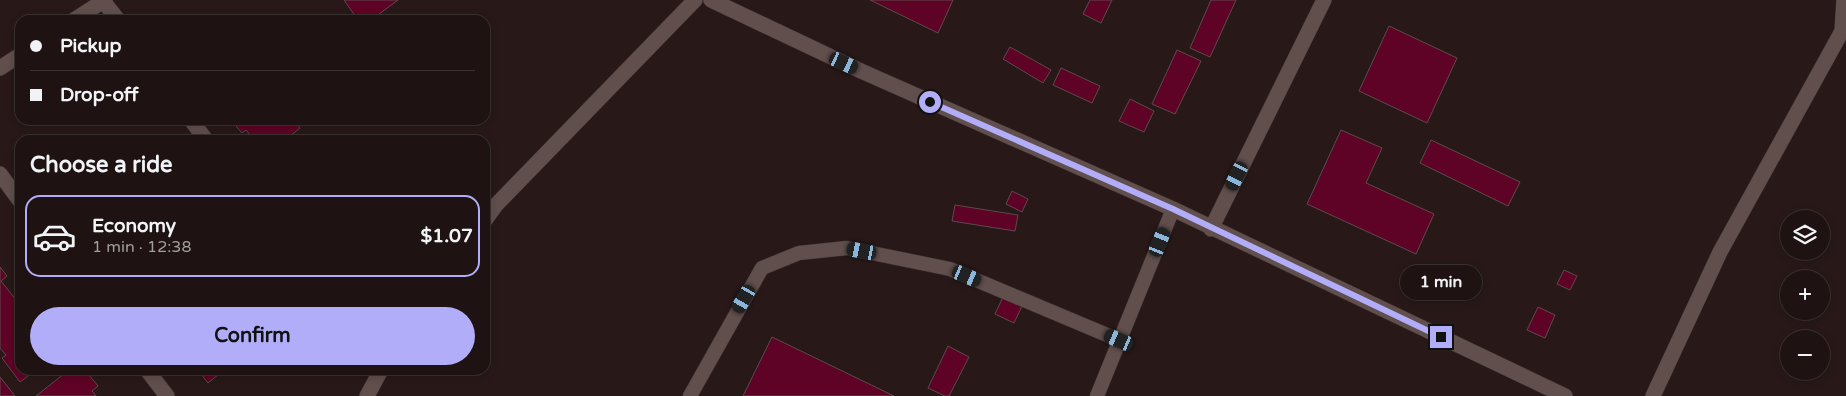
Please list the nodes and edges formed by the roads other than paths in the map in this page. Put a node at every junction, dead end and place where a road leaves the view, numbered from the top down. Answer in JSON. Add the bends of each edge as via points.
{"nodes":[{"id":1,"x":104,"y":0,"type":"edge"},
{"id":2,"x":695,"y":0,"type":"edge"},
{"id":3,"x":711,"y":0,"type":"edge"},
{"id":4,"x":1324,"y":0,"type":"edge"},
{"id":5,"x":1844,"y":0,"type":"edge"},
{"id":6,"x":82,"y":15,"type":"edge"},
{"id":7,"x":114,"y":15,"type":"edge"},
{"id":8,"x":15,"y":58,"type":"edge"},
{"id":9,"x":0,"y":68,"type":"edge"},
{"id":10,"x":0,"y":174,"type":"edge"},
{"id":11,"x":15,"y":194,"type":"edge"},
{"id":12,"x":1173,"y":209,"type":"junction"},
{"id":13,"x":490,"y":213,"type":"edge"},
{"id":14,"x":1211,"y":229,"type":"junction"},
{"id":15,"x":1119,"y":340,"type":"junction"},
{"id":16,"x":151,"y":375,"type":"edge"},
{"id":17,"x":378,"y":375,"type":"edge"},
{"id":18,"x":166,"y":396,"type":"edge"},
{"id":19,"x":367,"y":396,"type":"edge"},
{"id":20,"x":690,"y":396,"type":"edge"},
{"id":21,"x":1097,"y":396,"type":"edge"},
{"id":22,"x":1565,"y":396,"type":"edge"},
{"id":23,"x":1653,"y":396,"type":"edge"}],
"edges":[{"from":1,"to":6,"type":"street"},
{"from":1,"to":7,"type":"street"},
{"from":2,"to":13,"type":"street"},
{"from":3,"to":12,"type":"street","via":[[861,71]]},
{"from":4,"to":14,"type":"street"},
{"from":5,"to":23,"type":"street","via":[[1842,31],[1720,252]]},
{"from":8,"to":9,"type":"street"},
{"from":10,"to":11,"type":"street"},
{"from":12,"to":14,"type":"street"},
{"from":12,"to":15,"type":"lane"},
{"from":14,"to":22,"type":"street"},
{"from":15,"to":20,"type":"lane","via":[[950,268],[847,248],[799,253],[762,268]]},
{"from":15,"to":21,"type":"lane"},
{"from":16,"to":18,"type":"street"},
{"from":17,"to":19,"type":"street"}]}
